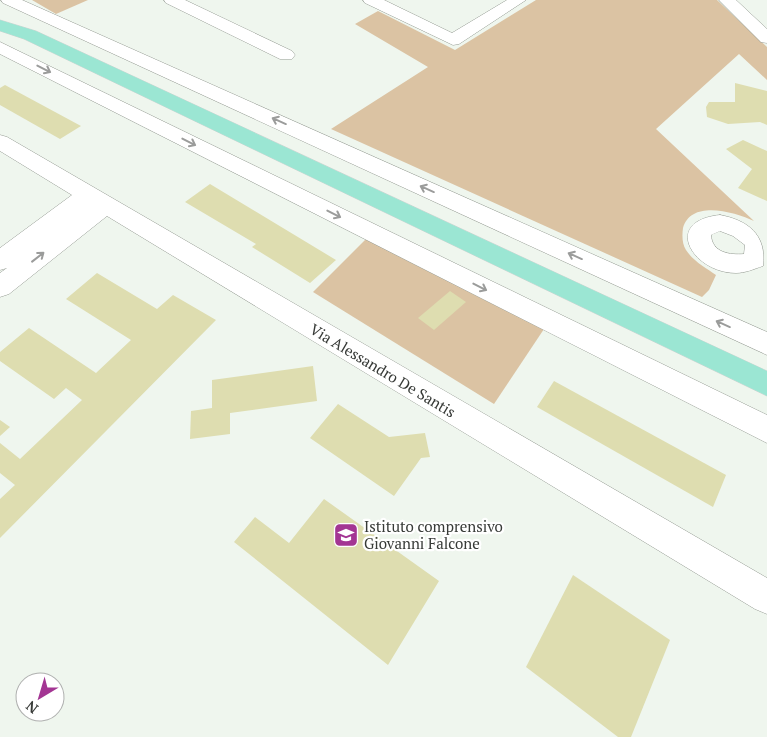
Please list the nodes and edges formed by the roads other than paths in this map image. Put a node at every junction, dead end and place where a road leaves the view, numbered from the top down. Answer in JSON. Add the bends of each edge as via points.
{"nodes":[{"id":1,"x":8,"y":0,"type":"edge"},
{"id":2,"x":172,"y":0,"type":"edge"},
{"id":3,"x":372,"y":0,"type":"edge"},
{"id":4,"x":518,"y":0,"type":"edge"},
{"id":5,"x":727,"y":0,"type":"edge"},
{"id":6,"x":0,"y":16,"type":"edge"},
{"id":7,"x":0,"y":25,"type":"edge"},
{"id":8,"x":30,"y":35,"type":"junction"},
{"id":9,"x":767,"y":38,"type":"edge"},
{"id":10,"x":0,"y":47,"type":"edge"},
{"id":11,"x":116,"y":47,"type":"junction"},
{"id":12,"x":286,"y":55,"type":"dead end"},
{"id":13,"x":176,"y":104,"type":"junction"},
{"id":14,"x":0,"y":142,"type":"edge"},
{"id":15,"x":96,"y":200,"type":"junction"},
{"id":16,"x":0,"y":261,"type":"edge"},
{"id":17,"x":0,"y":287,"type":"edge"},
{"id":18,"x":767,"y":344,"type":"edge"},
{"id":19,"x":767,"y":384,"type":"edge"},
{"id":20,"x":767,"y":430,"type":"edge"},
{"id":21,"x":767,"y":598,"type":"edge"}],
"edges":[{"from":1,"to":11,"type":"street"},
{"from":2,"to":12,"type":"street"},
{"from":3,"to":4,"type":"street","via":[[453,40]]},
{"from":5,"to":9,"type":"street"},
{"from":6,"to":8,"type":"main road"},
{"from":7,"to":8,"type":"main road"},
{"from":8,"to":13,"type":"main road"},
{"from":10,"to":20,"type":"street","one_way":true},
{"from":11,"to":13,"type":"street"},
{"from":18,"to":11,"type":"street","one_way":true},
{"from":13,"to":19,"type":"main road"},
{"from":14,"to":15,"type":"street","name":"Via Alessandro De Santis"},
{"from":15,"to":16,"type":"street"},
{"from":17,"to":15,"type":"street","one_way":true},
{"from":15,"to":21,"type":"street","name":"Via Alessandro De Santis"}]}
